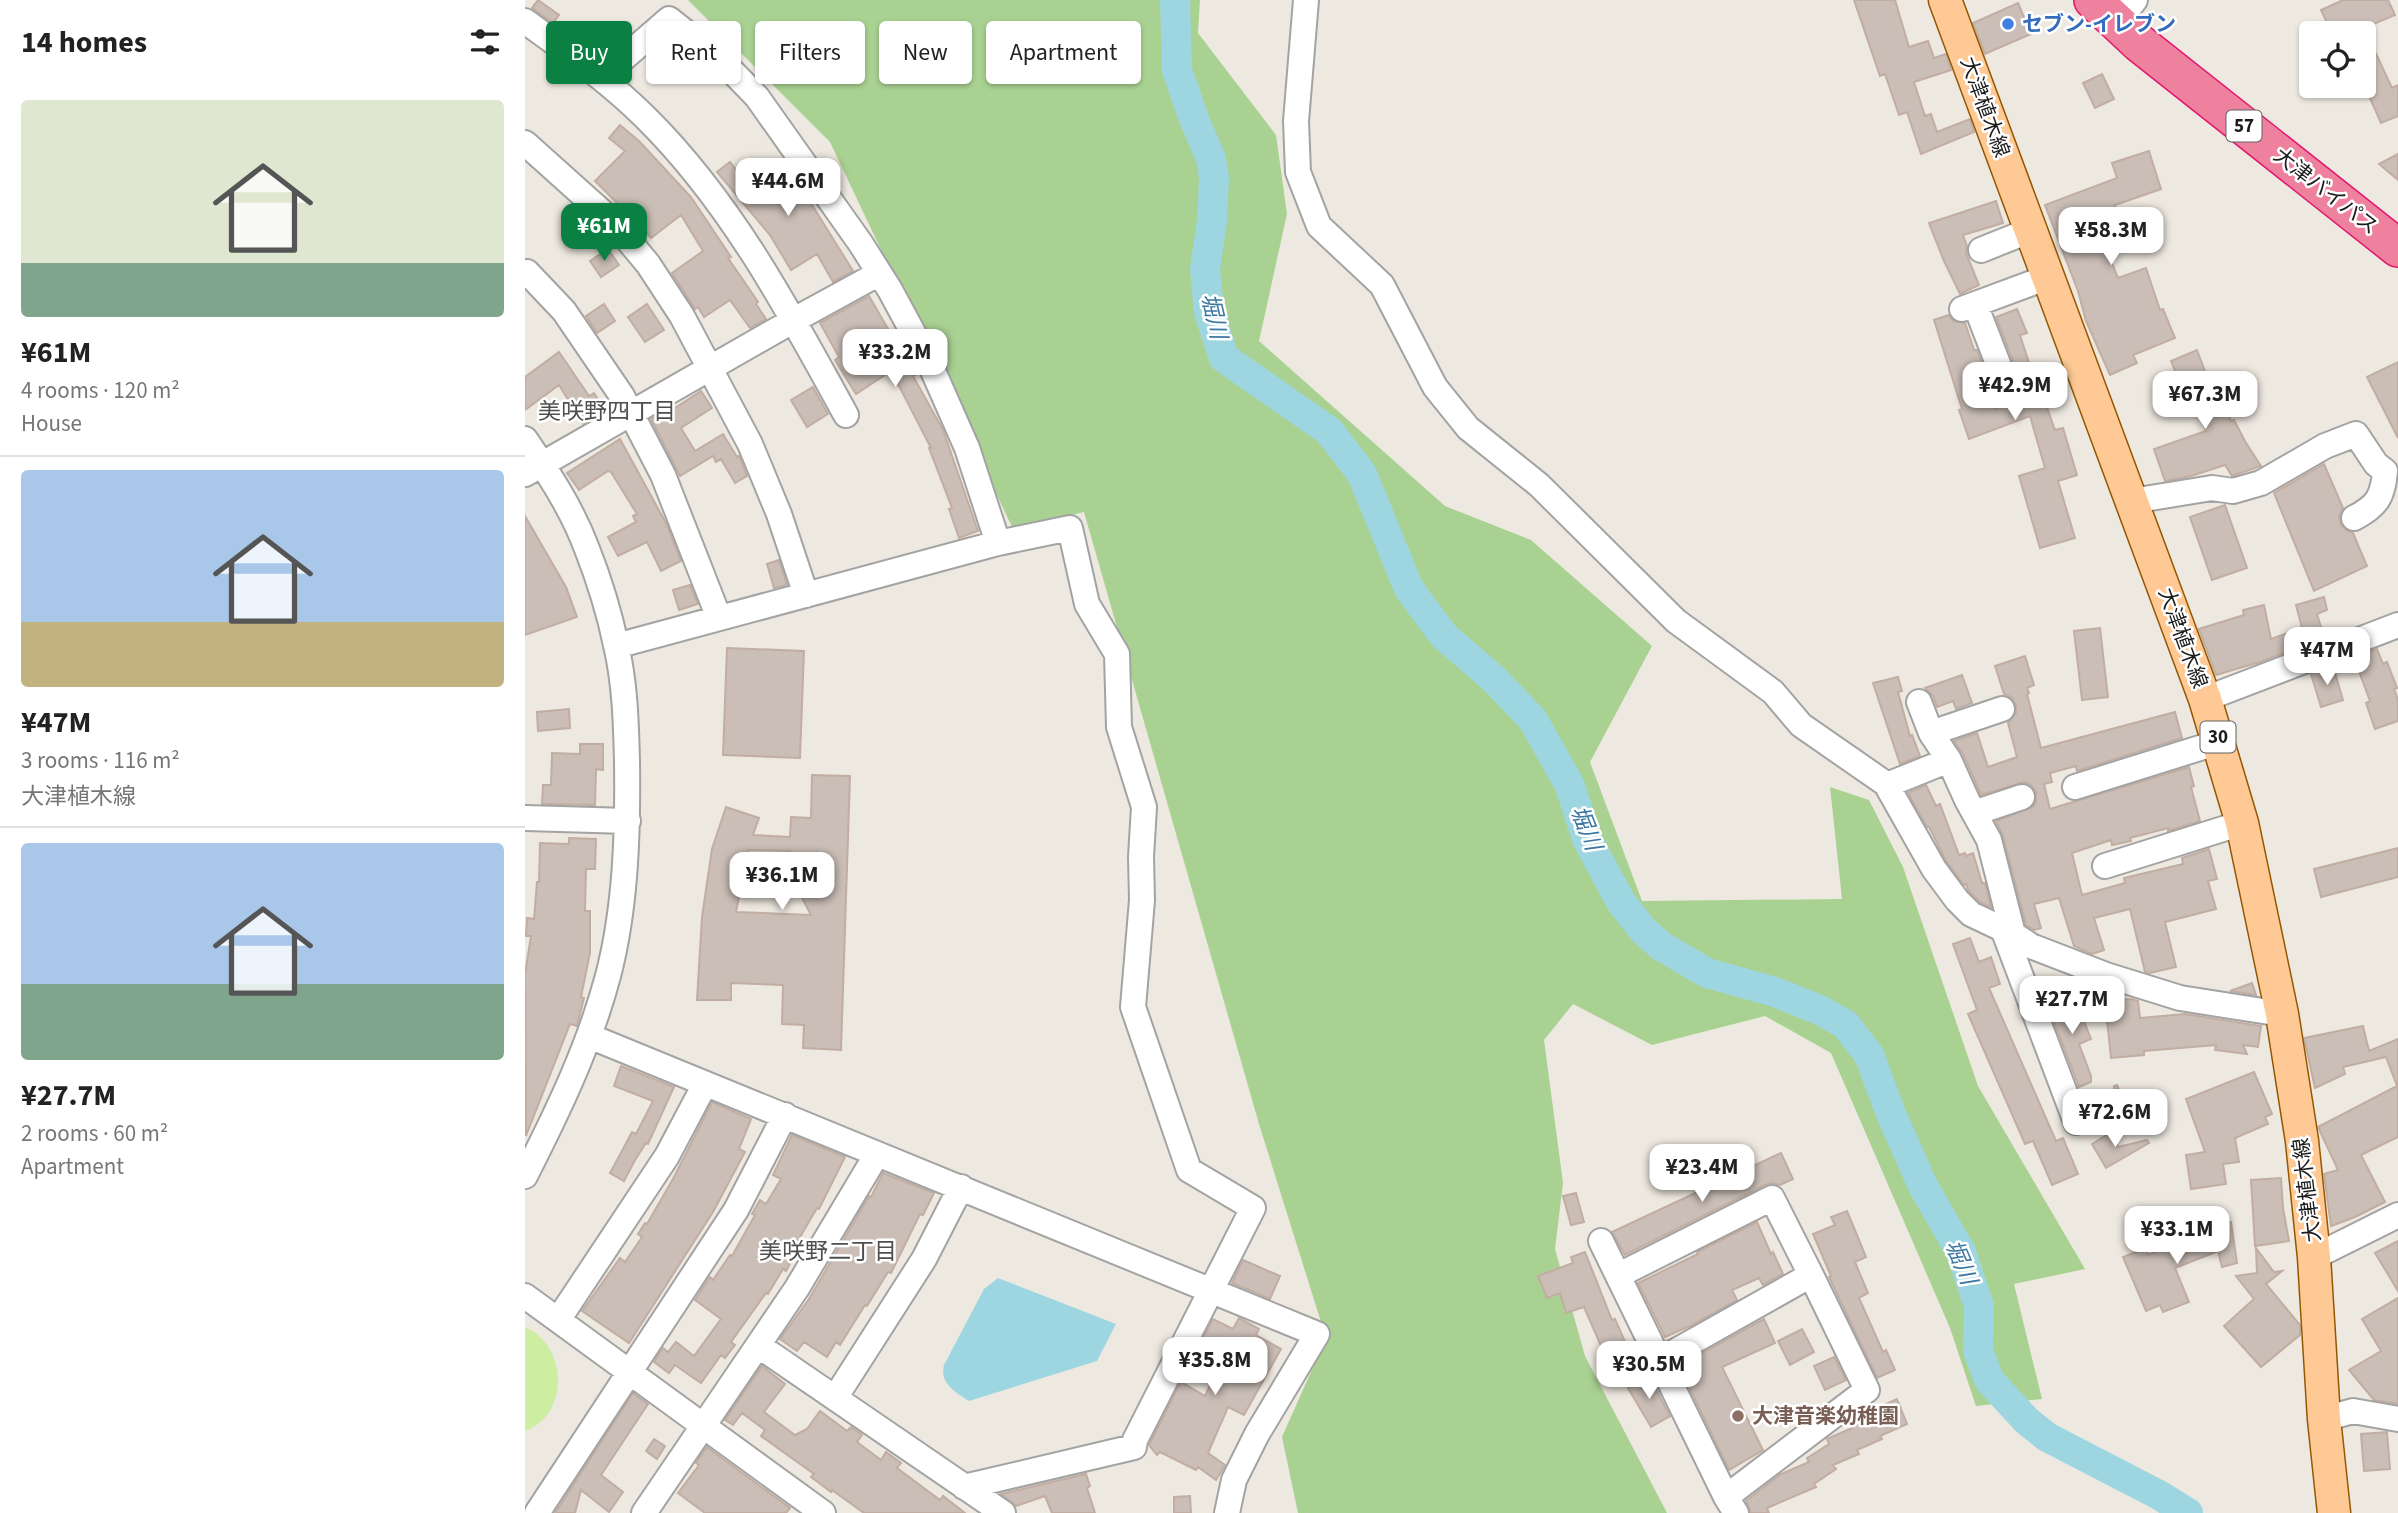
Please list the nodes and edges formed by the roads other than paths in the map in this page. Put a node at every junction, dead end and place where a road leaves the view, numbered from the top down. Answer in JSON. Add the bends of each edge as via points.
{"nodes":[{"id":1,"x":1306,"y":0,"type":"edge"},
{"id":2,"x":1945,"y":0,"type":"edge"},
{"id":3,"x":2093,"y":0,"type":"edge"},
{"id":4,"x":2130,"y":2,"type":"edge"},
{"id":5,"x":525,"y":21,"type":"edge"},
{"id":6,"x":546,"y":36,"type":"edge"},
{"id":7,"x":632,"y":51,"type":"edge"},
{"id":8,"x":610,"y":84,"type":"edge"},
{"id":9,"x":525,"y":143,"type":"edge"},
{"id":10,"x":2398,"y":219,"type":"edge"},
{"id":11,"x":2031,"y":230,"type":"junction"},
{"id":12,"x":2398,"y":248,"type":"edge"},
{"id":13,"x":1980,"y":250,"type":"dead end"},
{"id":14,"x":527,"y":272,"type":"dead end"},
{"id":15,"x":878,"y":274,"type":"junction"},
{"id":16,"x":2048,"y":277,"type":"junction"},
{"id":17,"x":794,"y":320,"type":"junction"},
{"id":18,"x":711,"y":368,"type":"junction"},
{"id":19,"x":2007,"y":387,"type":"dead end"},
{"id":20,"x":631,"y":414,"type":"junction"},
{"id":21,"x":846,"y":415,"type":"dead end"},
{"id":22,"x":525,"y":439,"type":"edge"},
{"id":23,"x":534,"y":469,"type":"edge"},
{"id":24,"x":2132,"y":501,"type":"junction"},
{"id":25,"x":2354,"y":518,"type":"dead end"},
{"id":26,"x":998,"y":543,"type":"junction"},
{"id":27,"x":806,"y":595,"type":"junction"},
{"id":28,"x":719,"y":618,"type":"junction"},
{"id":29,"x":2398,"y":625,"type":"edge"},
{"id":30,"x":617,"y":646,"type":"junction"},
{"id":31,"x":2205,"y":698,"type":"junction"},
{"id":32,"x":1919,"y":702,"type":"dead end"},
{"id":33,"x":2002,"y":709,"type":"dead end"},
{"id":34,"x":1931,"y":733,"type":"junction"},
{"id":35,"x":2219,"y":742,"type":"junction"},
{"id":36,"x":1949,"y":760,"type":"junction"},
{"id":37,"x":1887,"y":785,"type":"junction"},
{"id":38,"x":2075,"y":787,"type":"dead end"},
{"id":39,"x":2022,"y":797,"type":"dead end"},
{"id":40,"x":1974,"y":813,"type":"junction"},
{"id":41,"x":525,"y":818,"type":"edge"},
{"id":42,"x":628,"y":821,"type":"junction"},
{"id":43,"x":2242,"y":823,"type":"junction"},
{"id":44,"x":2105,"y":866,"type":"dead end"},
{"id":45,"x":2008,"y":932,"type":"junction"},
{"id":46,"x":2283,"y":1014,"type":"junction"},
{"id":47,"x":589,"y":1036,"type":"junction"},
{"id":48,"x":705,"y":1084,"type":"junction"},
{"id":49,"x":785,"y":1115,"type":"junction"},
{"id":50,"x":2076,"y":1122,"type":"dead end"},
{"id":51,"x":877,"y":1154,"type":"junction"},
{"id":52,"x":525,"y":1176,"type":"edge"},
{"id":53,"x":961,"y":1187,"type":"junction"},
{"id":54,"x":2398,"y":1215,"type":"edge"},
{"id":55,"x":1601,"y":1241,"type":"dead end"},
{"id":56,"x":2314,"y":1257,"type":"junction"},
{"id":57,"x":1619,"y":1275,"type":"junction"},
{"id":58,"x":1811,"y":1275,"type":"junction"},
{"id":59,"x":1211,"y":1289,"type":"junction"},
{"id":60,"x":525,"y":1296,"type":"edge"},
{"id":61,"x":558,"y":1320,"type":"junction"},
{"id":62,"x":759,"y":1346,"type":"junction"},
{"id":63,"x":1660,"y":1360,"type":"junction"},
{"id":64,"x":628,"y":1373,"type":"junction"},
{"id":65,"x":835,"y":1398,"type":"junction"},
{"id":66,"x":2324,"y":1419,"type":"junction"},
{"id":67,"x":2398,"y":1419,"type":"edge"},
{"id":68,"x":703,"y":1425,"type":"junction"},
{"id":69,"x":964,"y":1487,"type":"junction"},
{"id":70,"x":1731,"y":1505,"type":"edge"},
{"id":71,"x":525,"y":1508,"type":"edge"},
{"id":72,"x":653,"y":1510,"type":"edge"},
{"id":73,"x":535,"y":1513,"type":"edge"},
{"id":74,"x":823,"y":1513,"type":"edge"},
{"id":75,"x":1003,"y":1513,"type":"edge"},
{"id":76,"x":1227,"y":1513,"type":"edge"},
{"id":77,"x":2334,"y":1513,"type":"edge"}],
"edges":[{"from":1,"to":37,"type":"street","via":[[1296,121],[1298,172],[1319,226],[1382,285],[1435,387],[1468,428],[1539,485],[1676,621],[1773,692],[1801,725]]},
{"from":2,"to":11,"type":"main road","name":"大津植木線","number":"30"},
{"from":3,"to":12,"type":"highway","name":"大津バイパス","number":"57","via":[[2139,43]]},
{"from":4,"to":10,"type":"highway","name":"大津バイパス","number":"57"},
{"from":5,"to":6,"type":"street"},
{"from":7,"to":15,"type":"street","via":[[669,19],[723,63],[757,97]]},
{"from":8,"to":17,"type":"street","via":[[700,180]]},
{"from":9,"to":18,"type":"street","via":[[612,221],[648,264]]},
{"from":11,"to":13,"type":"street"},
{"from":11,"to":16,"type":"main road","name":"大津植木線","number":"30"},
{"from":14,"to":20,"type":"street","via":[[564,311]]},
{"from":15,"to":17,"type":"street"},
{"from":15,"to":26,"type":"street","via":[[930,364],[967,448]]},
{"from":16,"to":19,"type":"street","via":[[1968,307]]},
{"from":16,"to":24,"type":"main road","name":"大津植木線","number":"30"},
{"from":17,"to":18,"type":"street"},
{"from":17,"to":21,"type":"street"},
{"from":18,"to":20,"type":"street"},
{"from":18,"to":27,"type":"street","via":[[750,444]]},
{"from":20,"to":23,"type":"street"},
{"from":20,"to":28,"type":"street","via":[[663,475]]},
{"from":22,"to":23,"type":"street"},
{"from":23,"to":30,"type":"street","via":[[563,495],[587,549]]},
{"from":24,"to":25,"type":"street","via":[[2212,488],[2232,491],[2261,483],[2325,446],[2356,434],[2385,471],[2384,489],[2371,509]]},
{"from":24,"to":31,"type":"main road","name":"大津植木線","number":"30"},
{"from":26,"to":27,"type":"street"},
{"from":26,"to":59,"type":"street","via":[[1070,528],[1087,604],[1117,654],[1119,727],[1144,807],[1133,1007],[1189,1170],[1253,1208]]},
{"from":27,"to":28,"type":"street"},
{"from":28,"to":30,"type":"street"},
{"from":29,"to":31,"type":"street"},
{"from":30,"to":42,"type":"street","via":[[626,718]]},
{"from":31,"to":35,"type":"main road","name":"大津植木線","number":"30"},
{"from":32,"to":34,"type":"street"},
{"from":33,"to":34,"type":"street"},
{"from":34,"to":36,"type":"street"},
{"from":35,"to":38,"type":"street"},
{"from":35,"to":43,"type":"main road","name":"大津植木線","number":"30"},
{"from":36,"to":37,"type":"street"},
{"from":36,"to":40,"type":"street"},
{"from":37,"to":45,"type":"street","via":[[1934,869],[1957,900],[1971,914]]},
{"from":39,"to":40,"type":"street"},
{"from":40,"to":45,"type":"street","via":[[1989,840]]},
{"from":41,"to":42,"type":"street"},
{"from":42,"to":47,"type":"street","via":[[620,917]]},
{"from":43,"to":44,"type":"street"},
{"from":43,"to":46,"type":"main road","name":"大津植木線","number":"30"},
{"from":45,"to":46,"type":"street","via":[[2081,966],[2180,998]]},
{"from":45,"to":50,"type":"street"},
{"from":46,"to":56,"type":"main road","name":"大津植木線","number":"30"},
{"from":47,"to":48,"type":"street"},
{"from":47,"to":52,"type":"street"},
{"from":48,"to":49,"type":"street"},
{"from":48,"to":61,"type":"street","via":[[667,1156]]},
{"from":49,"to":51,"type":"street"},
{"from":49,"to":64,"type":"street","via":[[736,1210]]},
{"from":51,"to":53,"type":"street"},
{"from":51,"to":62,"type":"street"},
{"from":53,"to":59,"type":"street"},
{"from":53,"to":65,"type":"street","via":[[924,1259]]},
{"from":54,"to":56,"type":"street"},
{"from":55,"to":57,"type":"street"},
{"from":56,"to":66,"type":"main road","name":"大津植木線","number":"30"},
{"from":57,"to":58,"type":"street","via":[[1772,1198]]},
{"from":57,"to":63,"type":"street"},
{"from":58,"to":63,"type":"street"},
{"from":58,"to":70,"type":"street","via":[[1867,1390]]},
{"from":59,"to":69,"type":"street","via":[[1133,1447]]},
{"from":59,"to":76,"type":"street","via":[[1317,1334],[1257,1434],[1234,1480]]},
{"from":60,"to":61,"type":"street"},
{"from":61,"to":64,"type":"street"},
{"from":62,"to":65,"type":"street"},
{"from":62,"to":68,"type":"street"},
{"from":63,"to":70,"type":"street"},
{"from":64,"to":68,"type":"street"},
{"from":64,"to":73,"type":"street"},
{"from":65,"to":69,"type":"street"},
{"from":66,"to":67,"type":"street","via":[[2353,1411]]},
{"from":66,"to":77,"type":"main road","name":"大津植木線","number":"30"},
{"from":68,"to":72,"type":"street"},
{"from":68,"to":74,"type":"street"},
{"from":69,"to":75,"type":"street"},
{"from":71,"to":73,"type":"street"}]}
